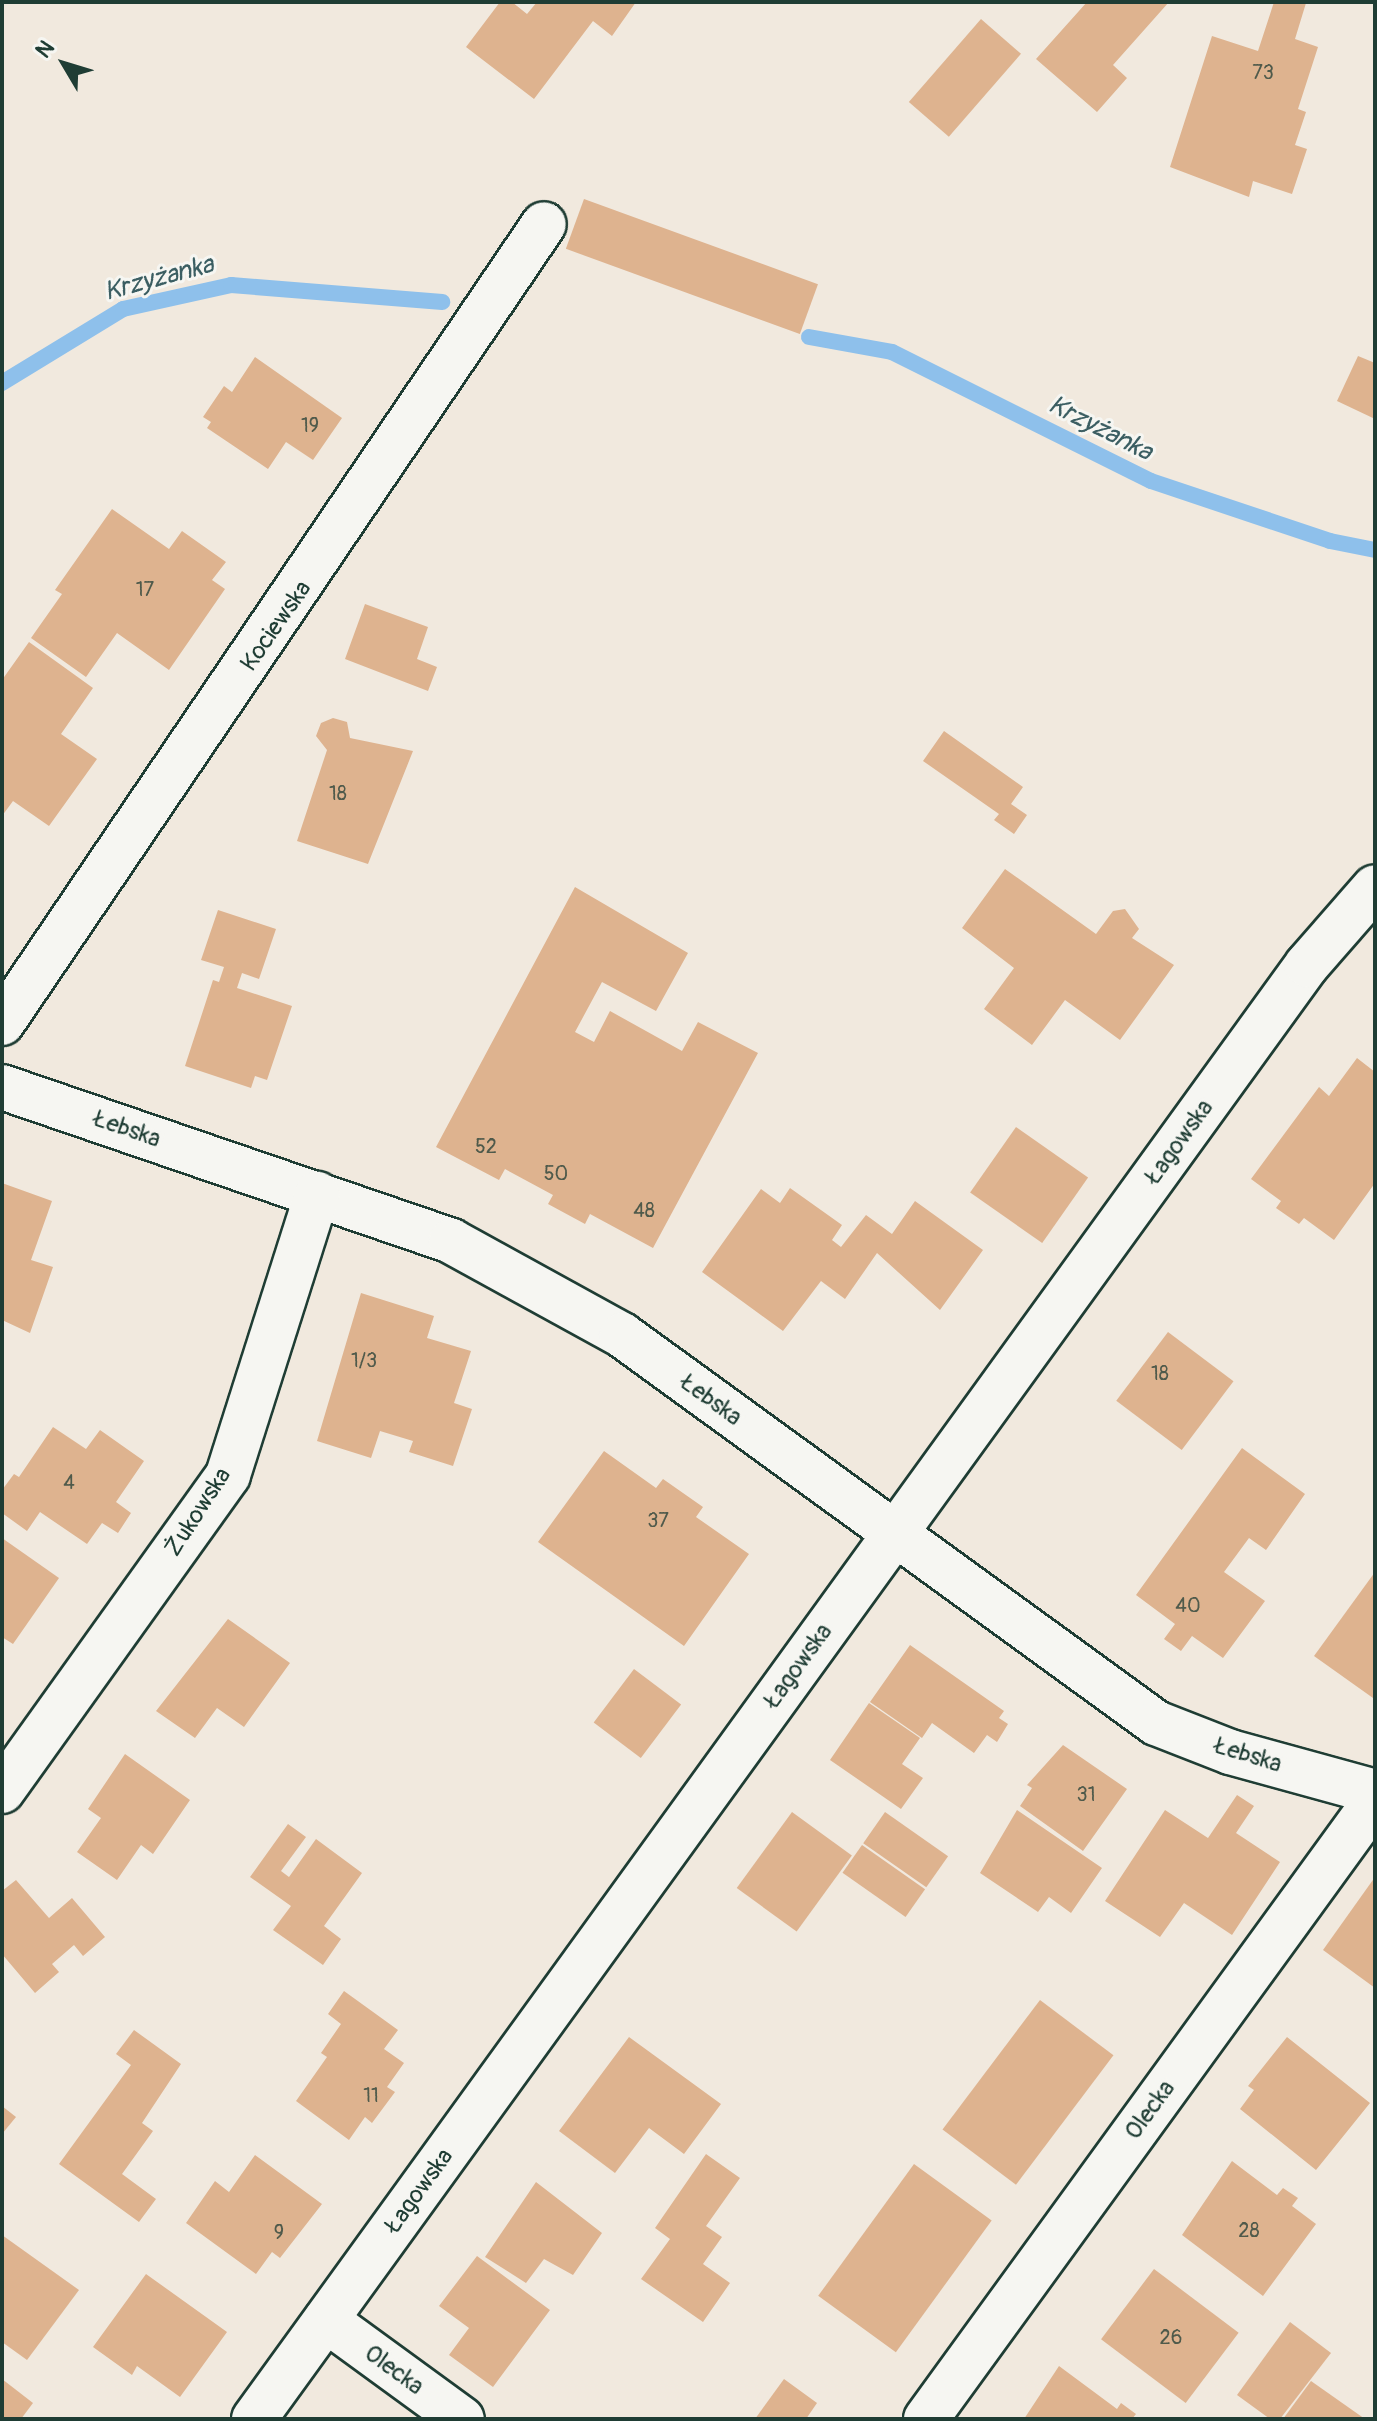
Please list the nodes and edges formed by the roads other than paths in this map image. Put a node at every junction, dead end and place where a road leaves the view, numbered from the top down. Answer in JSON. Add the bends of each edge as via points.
{"nodes":[{"id":1,"x":544,"y":224,"type":"dead end"},
{"id":2,"x":1362,"y":902,"type":"edge"},
{"id":3,"x":2,"y":1023,"type":"edge"},
{"id":4,"x":2,"y":1087,"type":"edge"},
{"id":5,"x":317,"y":1194,"type":"junction"},
{"id":6,"x":894,"y":1535,"type":"junction"},
{"id":7,"x":2,"y":1791,"type":"edge"},
{"id":8,"x":1375,"y":1792,"type":"edge"},
{"id":9,"x":1375,"y":1801,"type":"edge"},
{"id":10,"x":326,"y":2320,"type":"junction"},
{"id":11,"x":254,"y":2419,"type":"edge"},
{"id":12,"x":462,"y":2419,"type":"edge"},
{"id":13,"x":926,"y":2419,"type":"edge"}],
"edges":[{"from":1,"to":3,"type":"street","name":"Kociewska"},
{"from":2,"to":6,"type":"street","name":"Łagowska","via":[[1307,965]]},
{"from":4,"to":5,"type":"street","name":"Łebska"},
{"from":5,"to":6,"type":"street","name":"Łebska","via":[[451,1241],[622,1335]]},
{"from":5,"to":7,"type":"street","name":"Żukowska","via":[[228,1475]]},
{"from":6,"to":8,"type":"street","name":"Łebska","via":[[1156,1723],[1230,1752]]},
{"from":6,"to":10,"type":"street","name":"Łagowska"},
{"from":9,"to":13,"type":"street","name":"Olecka"},
{"from":10,"to":11,"type":"street","name":"Łagowska"},
{"from":10,"to":12,"type":"street","name":"Olecka"}]}
